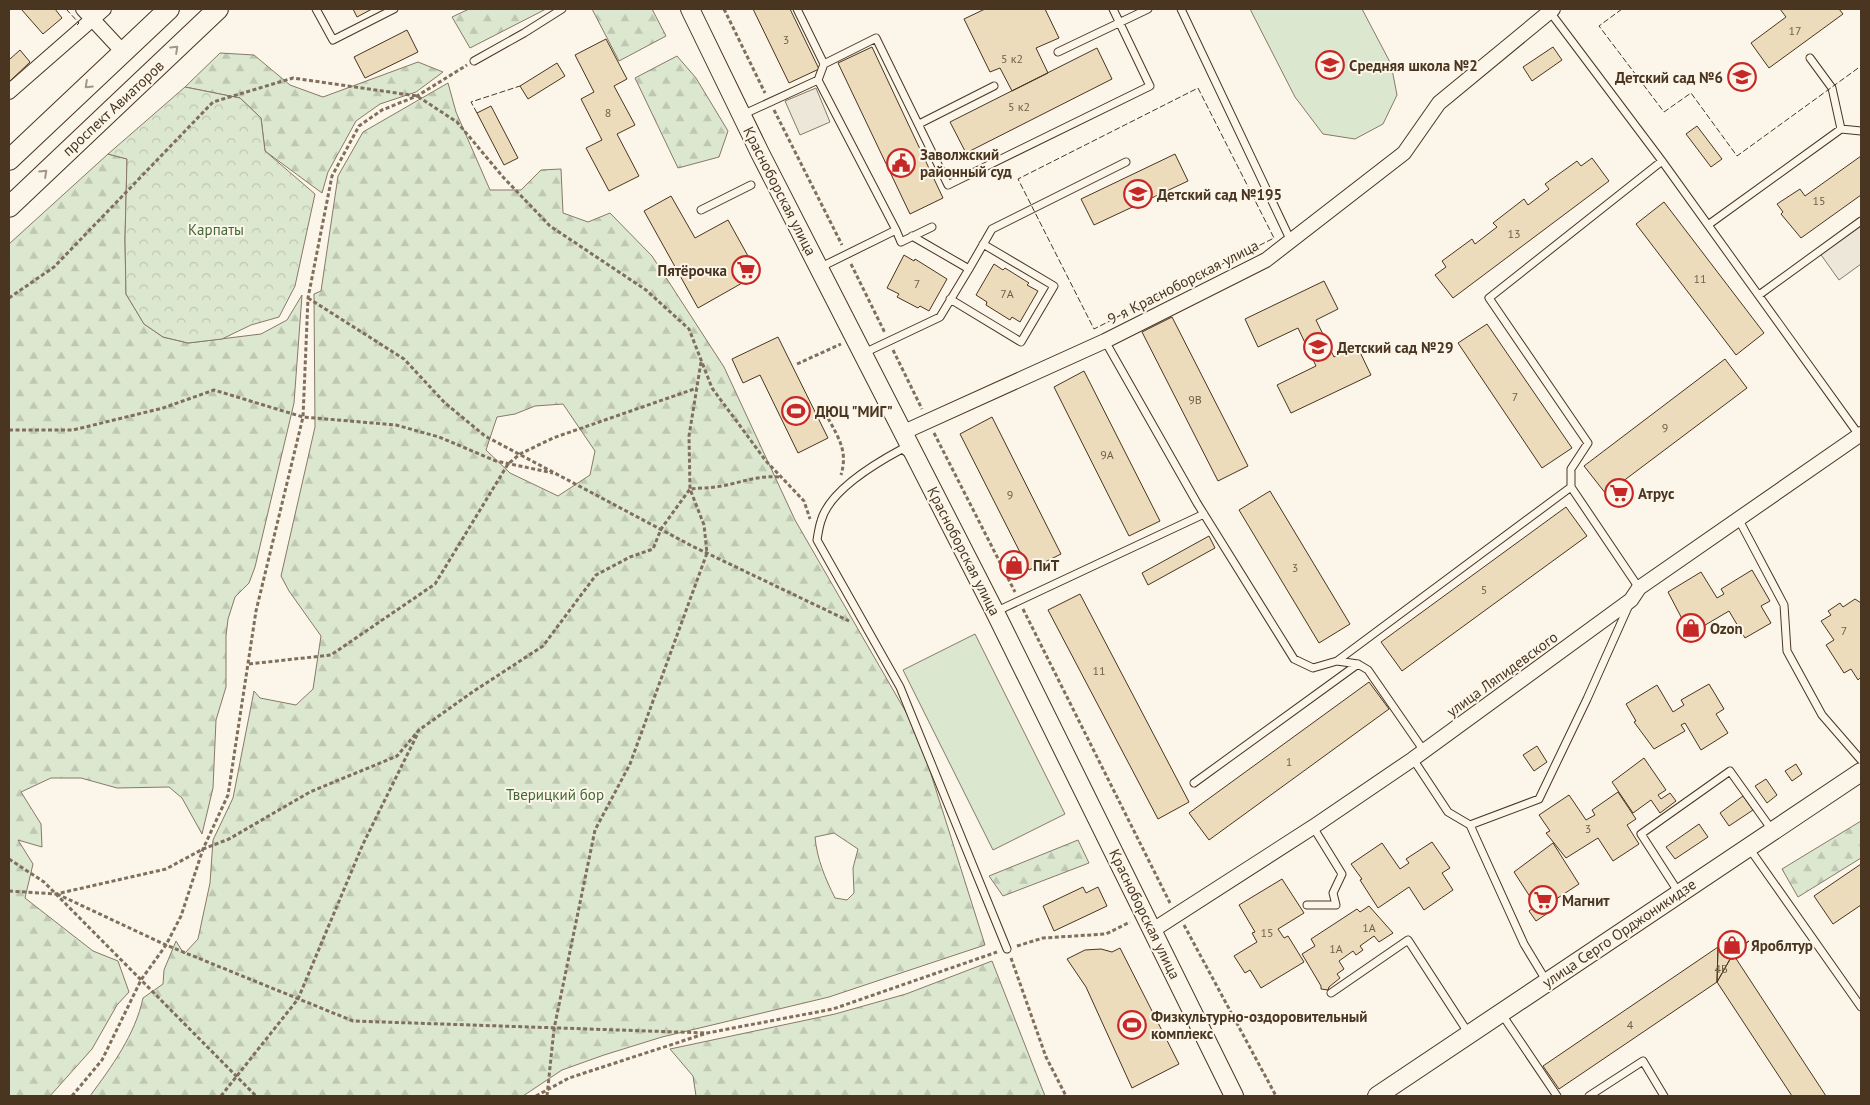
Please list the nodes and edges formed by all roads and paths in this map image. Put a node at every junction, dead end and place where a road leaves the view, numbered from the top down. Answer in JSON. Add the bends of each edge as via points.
{"nodes":[{"id":1,"x":104,"y":9,"type":"edge"},
{"id":2,"x":169,"y":9,"type":"edge"},
{"id":3,"x":218,"y":9,"type":"edge"},
{"id":4,"x":316,"y":9,"type":"edge"},
{"id":5,"x":394,"y":9,"type":"edge"},
{"id":6,"x":562,"y":9,"type":"edge"},
{"id":7,"x":690,"y":9,"type":"edge"},
{"id":8,"x":724,"y":9,"type":"edge"},
{"id":9,"x":797,"y":9,"type":"edge"},
{"id":10,"x":1113,"y":9,"type":"edge"},
{"id":11,"x":1148,"y":9,"type":"edge"},
{"id":12,"x":1181,"y":9,"type":"edge"},
{"id":13,"x":1552,"y":10,"type":"edge"},
{"id":14,"x":88,"y":14,"type":"edge"},
{"id":15,"x":1120,"y":22,"type":"junction"},
{"id":16,"x":123,"y":52,"type":"junction"},
{"id":17,"x":1058,"y":52,"type":"dead end"},
{"id":18,"x":1810,"y":58,"type":"dead end"},
{"id":19,"x":474,"y":61,"type":"joint"},
{"id":20,"x":824,"y":64,"type":"junction"},
{"id":21,"x":818,"y":80,"type":"junction"},
{"id":22,"x":994,"y":86,"type":"dead end"},
{"id":23,"x":9,"y":92,"type":"edge"},
{"id":24,"x":416,"y":96,"type":"junction"},
{"id":25,"x":770,"y":102,"type":"junction"},
{"id":26,"x":742,"y":115,"type":"junction"},
{"id":27,"x":918,"y":124,"type":"junction"},
{"id":28,"x":1841,"y":129,"type":"junction"},
{"id":29,"x":1861,"y":130,"type":"edge"},
{"id":30,"x":9,"y":160,"type":"edge"},
{"id":31,"x":1662,"y":160,"type":"junction"},
{"id":32,"x":1126,"y":162,"type":"dead end"},
{"id":33,"x":751,"y":185,"type":"dead end"},
{"id":34,"x":9,"y":207,"type":"edge"},
{"id":35,"x":701,"y":210,"type":"dead end"},
{"id":36,"x":1861,"y":221,"type":"edge"},
{"id":37,"x":1708,"y":225,"type":"junction"},
{"id":38,"x":932,"y":227,"type":"dead end"},
{"id":39,"x":896,"y":230,"type":"junction"},
{"id":40,"x":912,"y":236,"type":"junction"},
{"id":41,"x":1290,"y":239,"type":"junction"},
{"id":42,"x":983,"y":244,"type":"junction"},
{"id":43,"x":846,"y":254,"type":"junction"},
{"id":44,"x":819,"y":268,"type":"junction"},
{"id":45,"x":968,"y":269,"type":"junction"},
{"id":46,"x":1759,"y":295,"type":"junction"},
{"id":47,"x":9,"y":298,"type":"edge"},
{"id":48,"x":308,"y":298,"type":"junction"},
{"id":49,"x":950,"y":299,"type":"junction"},
{"id":50,"x":856,"y":338,"type":"junction"},
{"id":51,"x":889,"y":341,"type":"junction"},
{"id":52,"x":1105,"y":341,"type":"junction"},
{"id":53,"x":864,"y":354,"type":"junction"},
{"id":54,"x":702,"y":361,"type":"junction"},
{"id":55,"x":797,"y":364,"type":"dead end"},
{"id":56,"x":698,"y":388,"type":"junction"},
{"id":57,"x":303,"y":417,"type":"junction"},
{"id":58,"x":828,"y":418,"type":"dead end"},
{"id":59,"x":928,"y":422,"type":"junction"},
{"id":60,"x":9,"y":430,"type":"edge"},
{"id":61,"x":904,"y":432,"type":"junction"},
{"id":62,"x":1860,"y":434,"type":"edge"},
{"id":63,"x":520,"y":454,"type":"junction"},
{"id":64,"x":508,"y":464,"type":"junction"},
{"id":65,"x":559,"y":474,"type":"junction"},
{"id":66,"x":781,"y":478,"type":"junction"},
{"id":67,"x":1571,"y":487,"type":"junction"},
{"id":68,"x":690,"y":489,"type":"junction"},
{"id":69,"x":831,"y":502,"type":"junction"},
{"id":70,"x":1204,"y":514,"type":"junction"},
{"id":71,"x":1739,"y":520,"type":"junction"},
{"id":72,"x":952,"y":526,"type":"junction"},
{"id":73,"x":661,"y":529,"type":"junction"},
{"id":74,"x":818,"y":540,"type":"junction"},
{"id":75,"x":707,"y":553,"type":"junction"},
{"id":76,"x":1639,"y":588,"type":"junction"},
{"id":77,"x":1631,"y":600,"type":"junction"},
{"id":78,"x":1019,"y":601,"type":"junction"},
{"id":79,"x":995,"y":612,"type":"junction"},
{"id":80,"x":866,"y":629,"type":"junction"},
{"id":81,"x":1337,"y":661,"type":"junction"},
{"id":82,"x":248,"y":664,"type":"junction"},
{"id":83,"x":1358,"y":664,"type":"junction"},
{"id":84,"x":419,"y":730,"type":"junction"},
{"id":85,"x":1418,"y":755,"type":"junction"},
{"id":86,"x":1861,"y":760,"type":"edge"},
{"id":87,"x":1861,"y":772,"type":"edge"},
{"id":88,"x":1194,"y":783,"type":"dead end"},
{"id":89,"x":1470,"y":825,"type":"junction"},
{"id":90,"x":1313,"y":827,"type":"junction"},
{"id":91,"x":1772,"y":830,"type":"junction"},
{"id":92,"x":1748,"y":846,"type":"junction"},
{"id":93,"x":202,"y":849,"type":"junction"},
{"id":94,"x":9,"y":859,"type":"edge"},
{"id":95,"x":9,"y":892,"type":"edge"},
{"id":96,"x":1679,"y":893,"type":"junction"},
{"id":97,"x":56,"y":894,"type":"junction"},
{"id":98,"x":1307,"y":905,"type":"dead end"},
{"id":99,"x":1178,"y":914,"type":"junction"},
{"id":100,"x":1130,"y":922,"type":"dead end"},
{"id":101,"x":1153,"y":930,"type":"junction"},
{"id":102,"x":166,"y":944,"type":"junction"},
{"id":103,"x":1007,"y":948,"type":"junction"},
{"id":104,"x":141,"y":980,"type":"junction"},
{"id":105,"x":1547,"y":982,"type":"junction"},
{"id":106,"x":1331,"y":993,"type":"dead end"},
{"id":107,"x":298,"y":999,"type":"junction"},
{"id":108,"x":1861,"y":1007,"type":"edge"},
{"id":109,"x":1500,"y":1013,"type":"junction"},
{"id":110,"x":554,"y":1029,"type":"junction"},
{"id":111,"x":707,"y":1034,"type":"junction"},
{"id":112,"x":1469,"y":1034,"type":"junction"},
{"id":113,"x":236,"y":1075,"type":"junction"},
{"id":114,"x":548,"y":1090,"type":"junction"},
{"id":115,"x":72,"y":1096,"type":"edge"},
{"id":116,"x":221,"y":1096,"type":"edge"},
{"id":117,"x":256,"y":1096,"type":"edge"},
{"id":118,"x":536,"y":1096,"type":"edge"},
{"id":119,"x":547,"y":1096,"type":"edge"},
{"id":120,"x":1066,"y":1096,"type":"edge"},
{"id":121,"x":1234,"y":1096,"type":"edge"},
{"id":122,"x":1276,"y":1096,"type":"edge"},
{"id":123,"x":1377,"y":1096,"type":"edge"},
{"id":124,"x":1557,"y":1096,"type":"edge"},
{"id":125,"x":1589,"y":1096,"type":"edge"},
{"id":126,"x":1664,"y":1096,"type":"edge"}],
"edges":[{"from":1,"to":14,"type":"street"},
{"from":2,"to":16,"type":"main road"},
{"from":34,"to":3,"type":"main road","name":"проспект Авиаторов","one_way":true},
{"from":4,"to":5,"type":"lane","via":[[334,40]]},
{"from":6,"to":19,"type":"lane"},
{"from":7,"to":26,"type":"street","name":"Красноборская улица"},
{"from":8,"to":25,"type":"path"},
{"from":9,"to":20,"type":"lane"},
{"from":10,"to":15,"type":"lane"},
{"from":11,"to":15,"type":"lane"},
{"from":12,"to":41,"type":"lane"},
{"from":13,"to":31,"type":"lane"},
{"from":13,"to":41,"type":"street","name":"9-я Красноборская улица","via":[[1439,103],[1404,153]]},
{"from":14,"to":16,"type":"street"},
{"from":14,"to":23,"type":"street"},
{"from":15,"to":17,"type":"lane"},
{"from":15,"to":27,"type":"lane","via":[[1150,86],[948,185]]},
{"from":16,"to":30,"type":"main road","one_way":true},
{"from":18,"to":28,"type":"lane","via":[[1832,88]]},
{"from":19,"to":24,"type":"path"},
{"from":20,"to":21,"type":"lane"},
{"from":20,"to":27,"type":"lane","via":[[876,38]]},
{"from":21,"to":25,"type":"lane"},
{"from":21,"to":39,"type":"lane"},
{"from":22,"to":27,"type":"lane"},
{"from":24,"to":47,"type":"path","via":[[294,78],[213,102],[54,266]]},
{"from":24,"to":48,"type":"path","via":[[382,110],[359,126],[332,176]]},
{"from":24,"to":54,"type":"path","via":[[457,122],[550,226],[646,290],[689,329]]},
{"from":25,"to":26,"type":"lane"},
{"from":25,"to":43,"type":"path"},
{"from":26,"to":44,"type":"street","name":"Красноборская улица"},
{"from":28,"to":29,"type":"lane"},
{"from":28,"to":37,"type":"lane"},
{"from":31,"to":37,"type":"lane"},
{"from":31,"to":67,"type":"lane","via":[[1489,298],[1588,443],[1571,469]]},
{"from":32,"to":42,"type":"lane","via":[[992,229]]},
{"from":33,"to":35,"type":"lane"},
{"from":36,"to":46,"type":"lane"},
{"from":37,"to":46,"type":"lane"},
{"from":38,"to":40,"type":"lane"},
{"from":39,"to":40,"type":"lane","via":[[901,242]]},
{"from":39,"to":43,"type":"lane"},
{"from":40,"to":45,"type":"lane"},
{"from":41,"to":52,"type":"street","name":"9-я Красноборская улица","via":[[1266,260]]},
{"from":42,"to":45,"type":"lane"},
{"from":42,"to":49,"type":"lane","via":[[1054,286],[1021,342]]},
{"from":43,"to":44,"type":"lane"},
{"from":43,"to":51,"type":"path"},
{"from":44,"to":50,"type":"street","name":"Красноборская улица"},
{"from":45,"to":49,"type":"lane"},
{"from":46,"to":62,"type":"lane"},
{"from":48,"to":57,"type":"path"},
{"from":48,"to":63,"type":"path","via":[[404,359],[445,403],[485,436]]},
{"from":49,"to":51,"type":"lane","via":[[940,317]]},
{"from":50,"to":53,"type":"street","name":"Красноборская улица"},
{"from":50,"to":55,"type":"path"},
{"from":51,"to":53,"type":"lane"},
{"from":51,"to":59,"type":"path"},
{"from":52,"to":59,"type":"street","name":"9-я Красноборская улица"},
{"from":52,"to":70,"type":"lane"},
{"from":53,"to":61,"type":"street","name":"Красноборская улица"},
{"from":54,"to":56,"type":"path"},
{"from":54,"to":66,"type":"path","via":[[712,388]]},
{"from":56,"to":63,"type":"path","via":[[553,438]]},
{"from":56,"to":68,"type":"path","via":[[689,436]]},
{"from":57,"to":60,"type":"path","via":[[214,390],[163,408],[73,430]]},
{"from":57,"to":64,"type":"path","via":[[396,425],[439,437],[496,462]]},
{"from":57,"to":82,"type":"path","via":[[256,611]]},
{"from":58,"to":69,"type":"path","via":[[845,460]]},
{"from":59,"to":61,"type":"street","name":"9-я Красноборская улица"},
{"from":59,"to":78,"type":"path"},
{"from":61,"to":72,"type":"street","name":"Красноборская улица"},
{"from":62,"to":71,"type":"street","name":"улица Ляпидевского"},
{"from":63,"to":64,"type":"path"},
{"from":63,"to":65,"type":"path"},
{"from":64,"to":65,"type":"path"},
{"from":64,"to":82,"type":"path","via":[[434,584],[331,655]]},
{"from":65,"to":73,"type":"path"},
{"from":66,"to":68,"type":"path","via":[[756,478]]},
{"from":66,"to":74,"type":"path","via":[[804,501]]},
{"from":67,"to":76,"type":"lane"},
{"from":67,"to":81,"type":"lane"},
{"from":68,"to":73,"type":"path"},
{"from":68,"to":75,"type":"path","via":[[704,525]]},
{"from":69,"to":72,"type":"lane","via":[[854,480],[902,450],[907,451],[942,520]]},
{"from":69,"to":74,"type":"lane","via":[[821,520]]},
{"from":70,"to":78,"type":"lane"},
{"from":70,"to":81,"type":"lane","via":[[1294,659],[1313,668]]},
{"from":71,"to":76,"type":"street","name":"улица Ляпидевского"},
{"from":71,"to":86,"type":"lane","via":[[1784,605],[1787,651],[1822,715]]},
{"from":72,"to":79,"type":"street","name":"Красноборская улица"},
{"from":73,"to":75,"type":"path"},
{"from":73,"to":84,"type":"path","via":[[653,549],[630,556],[596,575],[543,646]]},
{"from":74,"to":80,"type":"lane"},
{"from":75,"to":80,"type":"path"},
{"from":75,"to":110,"type":"path","via":[[630,764],[595,830]]},
{"from":76,"to":77,"type":"street","name":"улица Ляпидевского"},
{"from":77,"to":85,"type":"street","name":"улица Ляпидевского"},
{"from":77,"to":89,"type":"lane","via":[[1539,799]]},
{"from":78,"to":79,"type":"lane"},
{"from":78,"to":99,"type":"path","via":[[1169,902]]},
{"from":79,"to":101,"type":"street","name":"Красноборская улица"},
{"from":80,"to":103,"type":"lane","via":[[900,687]]},
{"from":81,"to":83,"type":"lane"},
{"from":82,"to":93,"type":"path","via":[[228,795]]},
{"from":83,"to":85,"type":"lane","via":[[1368,670]]},
{"from":83,"to":88,"type":"lane"},
{"from":84,"to":93,"type":"path","via":[[397,756],[310,792],[229,839]]},
{"from":84,"to":107,"type":"path","via":[[363,844]]},
{"from":85,"to":89,"type":"lane","via":[[1448,812]]},
{"from":85,"to":90,"type":"street","name":"улица Ляпидевского"},
{"from":87,"to":91,"type":"street","name":"улица Серго Орджоникидзе"},
{"from":89,"to":105,"type":"lane","via":[[1524,944]]},
{"from":90,"to":98,"type":"lane","via":[[1342,874],[1333,893],[1336,905]]},
{"from":90,"to":99,"type":"street","name":"улица Ляпидевского"},
{"from":91,"to":92,"type":"street","name":"улица Серго Орджоникидзе"},
{"from":91,"to":96,"type":"lane","via":[[1730,771],[1641,834]]},
{"from":92,"to":96,"type":"street","name":"улица Серго Орджоникидзе"},
{"from":92,"to":108,"type":"lane"},
{"from":93,"to":97,"type":"path","via":[[166,869]]},
{"from":93,"to":102,"type":"path","via":[[181,916]]},
{"from":94,"to":97,"type":"path"},
{"from":95,"to":97,"type":"path"},
{"from":96,"to":105,"type":"street","name":"улица Серго Орджоникидзе"},
{"from":97,"to":102,"type":"path"},
{"from":97,"to":104,"type":"path"},
{"from":99,"to":101,"type":"street","name":"улица Ляпидевского"},
{"from":99,"to":122,"type":"path"},
{"from":100,"to":103,"type":"path","via":[[1106,934],[1043,938]]},
{"from":101,"to":121,"type":"street","name":"Красноборская улица"},
{"from":102,"to":104,"type":"path"},
{"from":102,"to":107,"type":"path"},
{"from":103,"to":111,"type":"path","via":[[833,1009]]},
{"from":103,"to":120,"type":"path","via":[[1046,1057]]},
{"from":104,"to":113,"type":"path"},
{"from":104,"to":115,"type":"path","via":[[102,1060]]},
{"from":105,"to":109,"type":"street","name":"улица Серго Орджоникидзе"},
{"from":106,"to":112,"type":"lane","via":[[1408,940]]},
{"from":107,"to":110,"type":"path","via":[[353,1021]]},
{"from":107,"to":113,"type":"path"},
{"from":109,"to":112,"type":"street","name":"улица Серго Орджоникидзе"},
{"from":109,"to":124,"type":"lane"},
{"from":110,"to":111,"type":"path"},
{"from":110,"to":114,"type":"path"},
{"from":111,"to":114,"type":"path","via":[[569,1078]]},
{"from":112,"to":123,"type":"street","name":"улица Серго Орджоникидзе"},
{"from":113,"to":116,"type":"path"},
{"from":113,"to":117,"type":"path"},
{"from":114,"to":118,"type":"path"},
{"from":114,"to":119,"type":"path"},
{"from":125,"to":126,"type":"lane","via":[[1643,1061]]}]}
